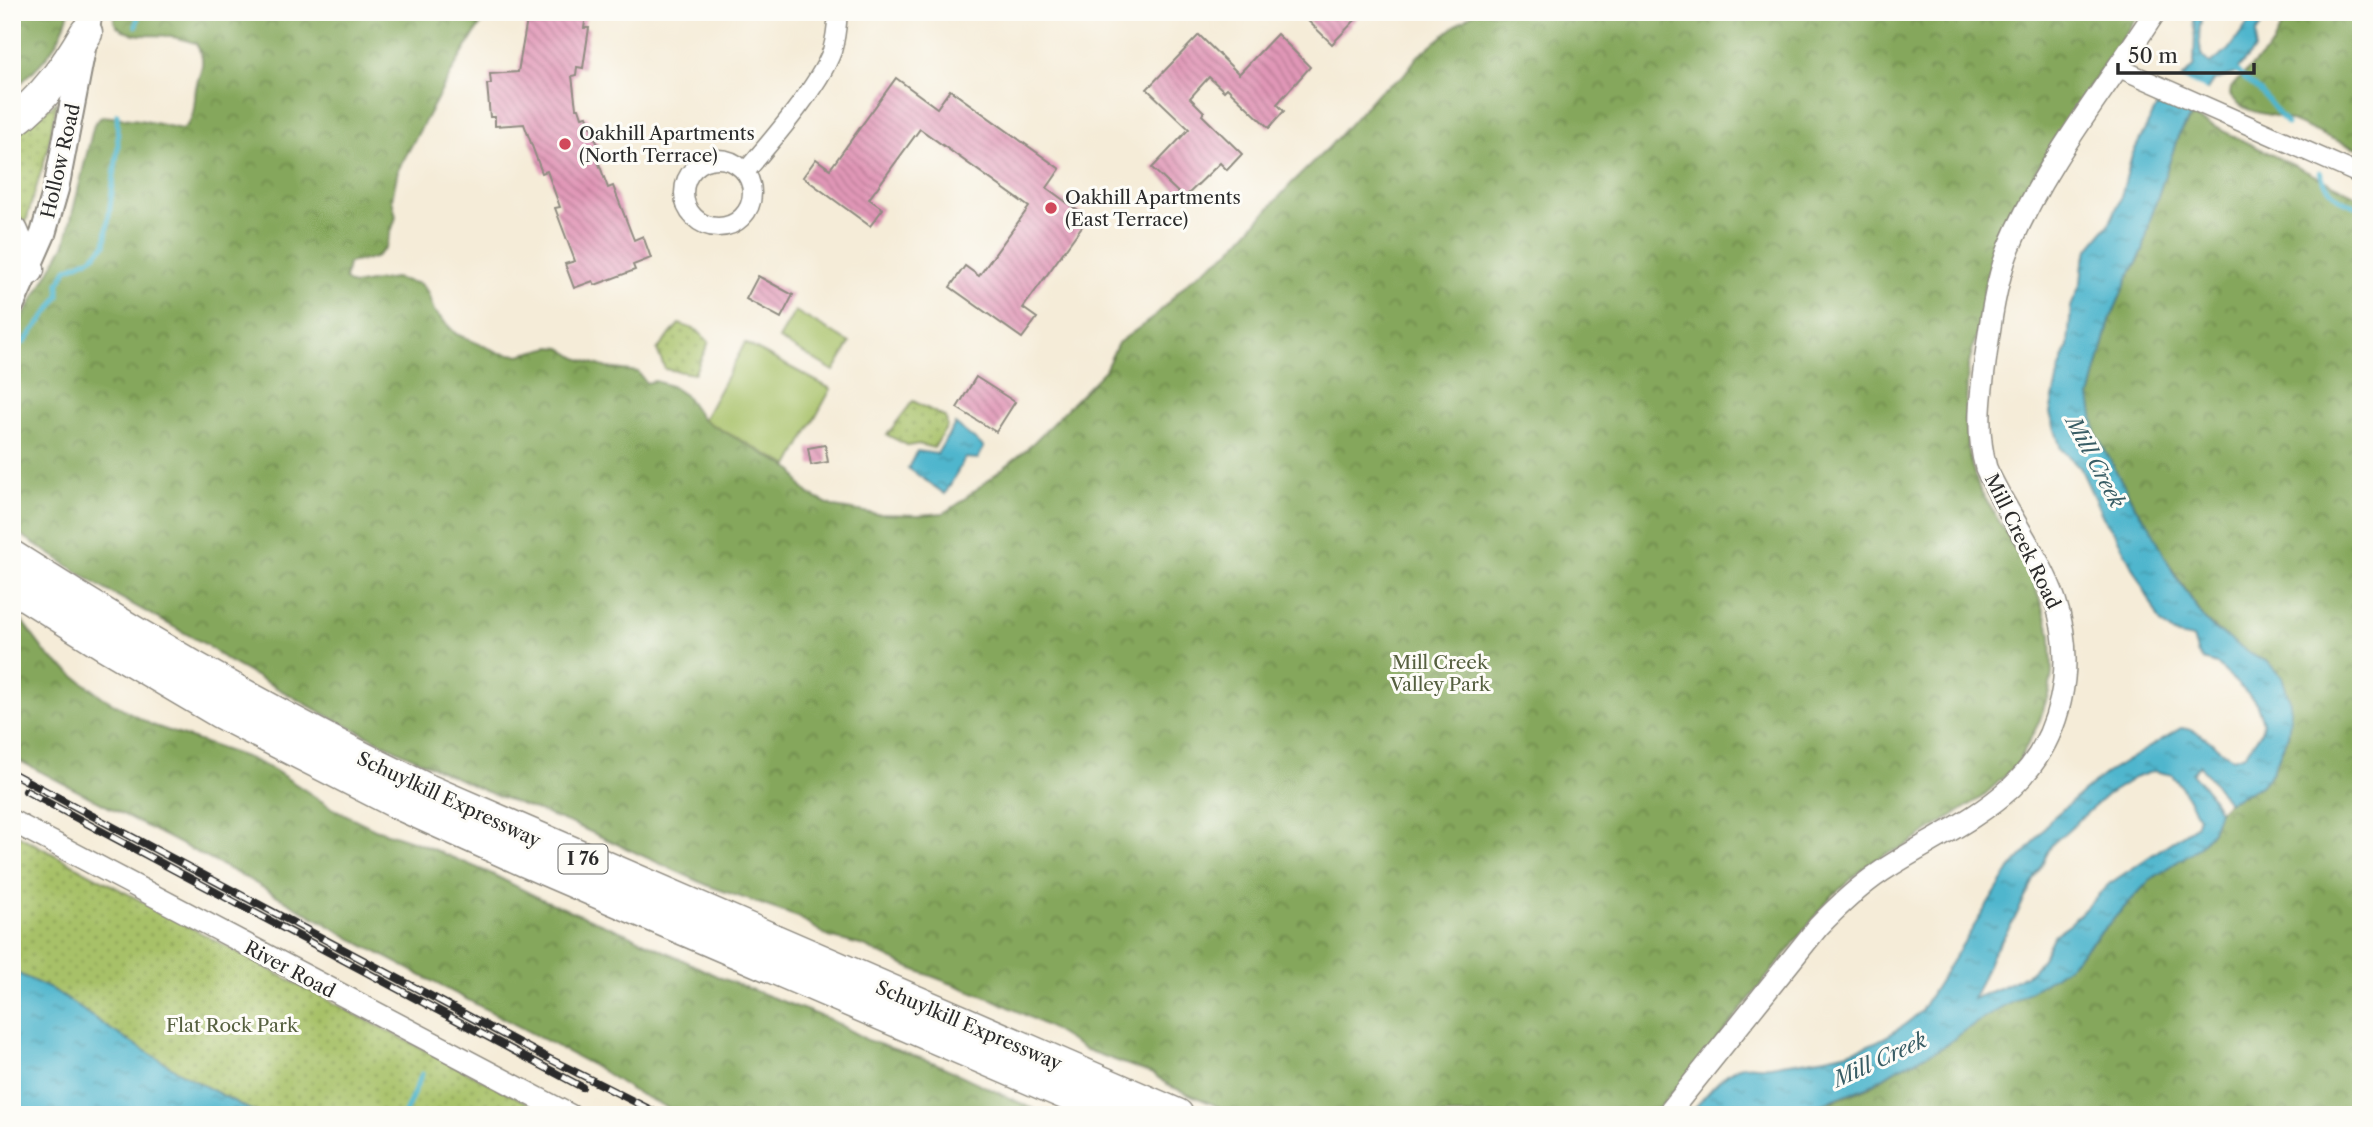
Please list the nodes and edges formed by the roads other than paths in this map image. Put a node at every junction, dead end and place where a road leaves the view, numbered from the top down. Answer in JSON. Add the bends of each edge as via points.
{"nodes":[{"id":1,"x":838,"y":12,"type":"edge"},
{"id":2,"x":2155,"y":12,"type":"edge"},
{"id":3,"x":88,"y":22,"type":"edge"},
{"id":4,"x":2119,"y":68,"type":"junction"},
{"id":5,"x":12,"y":122,"type":"edge"},
{"id":6,"x":745,"y":172,"type":"dead end"},
{"id":7,"x":2361,"y":175,"type":"edge"},
{"id":8,"x":12,"y":232,"type":"edge"},
{"id":9,"x":29,"y":270,"type":"junction"},
{"id":10,"x":12,"y":304,"type":"edge"},
{"id":11,"x":12,"y":557,"type":"edge"},
{"id":12,"x":12,"y":586,"type":"edge"},
{"id":13,"x":12,"y":821,"type":"edge"},
{"id":14,"x":569,"y":1115,"type":"edge"},
{"id":15,"x":1116,"y":1115,"type":"edge"},
{"id":16,"x":1177,"y":1115,"type":"edge"},
{"id":17,"x":1667,"y":1115,"type":"edge"}],
"edges":[{"from":1,"to":6,"type":"street","via":[[836,38],[827,61]]},
{"from":2,"to":4,"type":"street","name":"Mill Creek Road"},
{"from":3,"to":5,"type":"highway","via":[[64,70],[48,91]]},
{"from":3,"to":9,"type":"main road","name":"Hollow Road","via":[[56,189]]},
{"from":4,"to":7,"type":"street"},
{"from":4,"to":17,"type":"street","name":"Mill Creek Road","via":[[2057,159],[2009,249],[1994,306],[1978,416],[1986,468],[2046,579],[2061,621],[2064,692],[2048,739],[2026,772],[1998,798],[1883,870],[1838,906]]},
{"from":8,"to":9,"type":"highway"},
{"from":9,"to":10,"type":"main road","name":"Hollow Road"},
{"from":11,"to":16,"type":"highway","name":"Schuylkill Expressway","number":"I 76","via":[[211,679],[414,784]]},
{"from":12,"to":15,"type":"highway","name":"Schuylkill Expressway","number":"I 76","via":[[197,698],[400,804]]},
{"from":13,"to":14,"type":"street","name":"River Road"}]}
